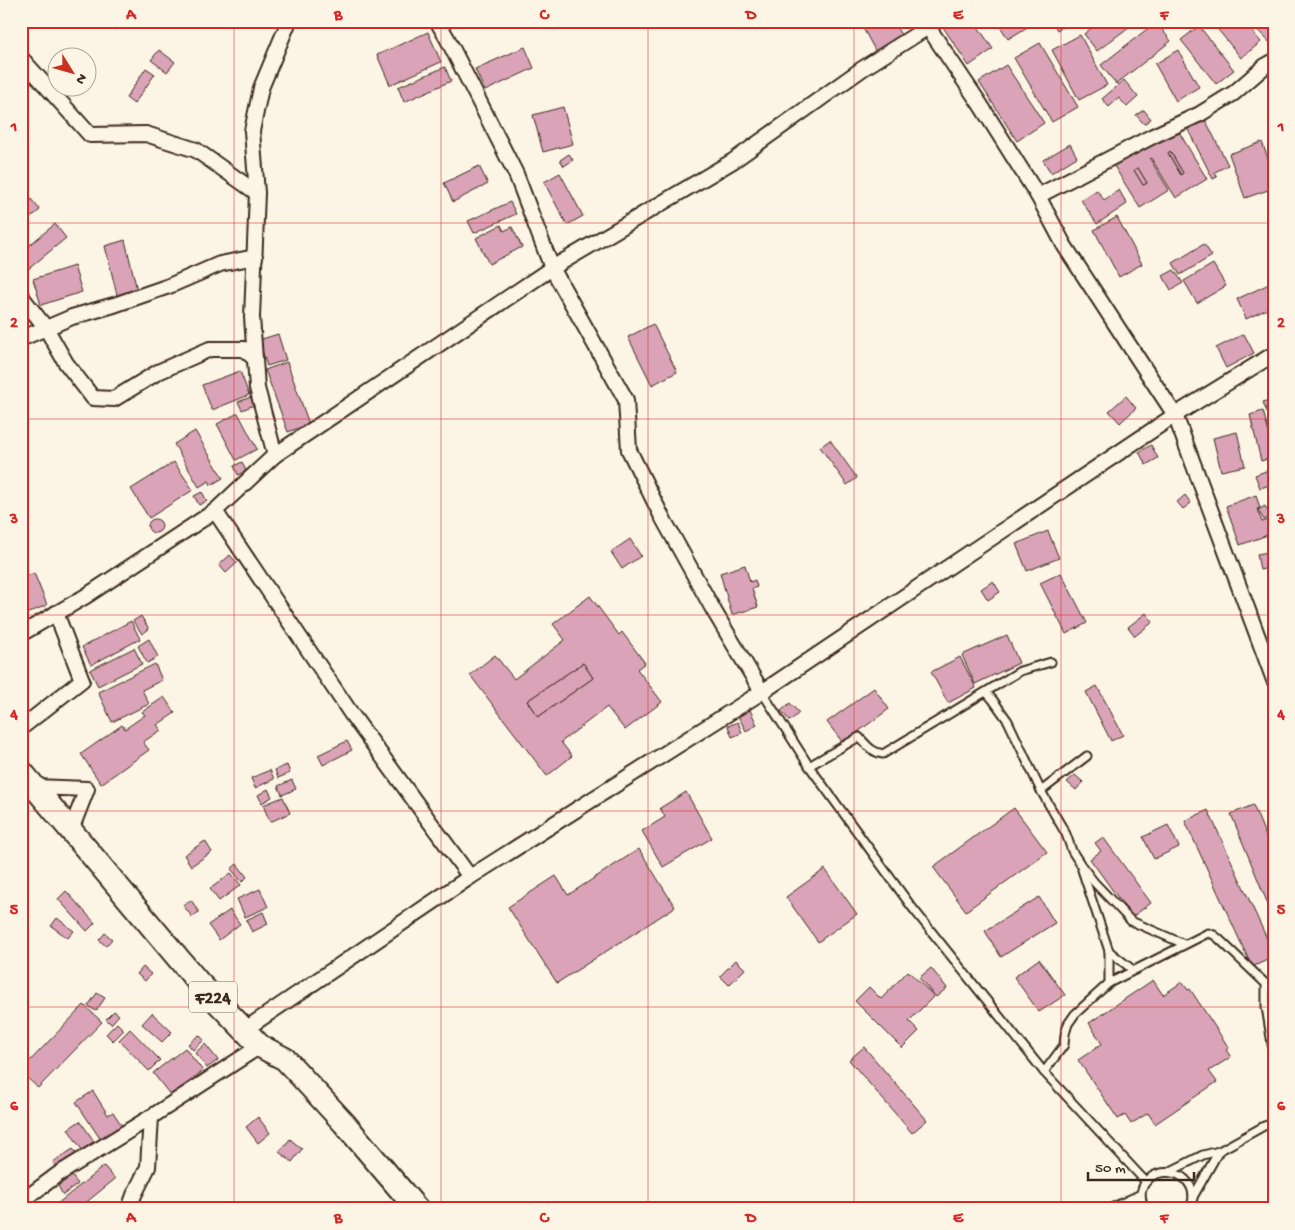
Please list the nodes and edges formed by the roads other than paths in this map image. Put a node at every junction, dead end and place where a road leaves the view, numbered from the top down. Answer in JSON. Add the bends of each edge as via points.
{"nodes":[{"id":1,"x":289,"y":21,"type":"edge"},
{"id":2,"x":437,"y":21,"type":"edge"},
{"id":3,"x":926,"y":24,"type":"edge"},
{"id":4,"x":21,"y":58,"type":"edge"},
{"id":5,"x":1274,"y":61,"type":"edge"},
{"id":6,"x":257,"y":193,"type":"junction"},
{"id":7,"x":1038,"y":196,"type":"junction"},
{"id":8,"x":255,"y":257,"type":"junction"},
{"id":9,"x":552,"y":268,"type":"junction"},
{"id":10,"x":21,"y":296,"type":"edge"},
{"id":11,"x":46,"y":328,"type":"junction"},
{"id":12,"x":21,"y":337,"type":"edge"},
{"id":13,"x":1274,"y":354,"type":"edge"},
{"id":14,"x":255,"y":359,"type":"junction"},
{"id":15,"x":1175,"y":414,"type":"junction"},
{"id":16,"x":275,"y":455,"type":"junction"},
{"id":17,"x":215,"y":511,"type":"junction"},
{"id":18,"x":56,"y":613,"type":"junction"},
{"id":19,"x":21,"y":634,"type":"edge"},
{"id":20,"x":1052,"y":662,"type":"dead end"},
{"id":21,"x":1274,"y":680,"type":"edge"},
{"id":22,"x":762,"y":692,"type":"junction"},
{"id":23,"x":986,"y":692,"type":"junction"},
{"id":24,"x":21,"y":728,"type":"edge"},
{"id":25,"x":1088,"y":756,"type":"dead end"},
{"id":26,"x":809,"y":766,"type":"junction"},
{"id":27,"x":28,"y":779,"type":"edge"},
{"id":28,"x":1041,"y":791,"type":"junction"},
{"id":29,"x":71,"y":830,"type":"junction"},
{"id":30,"x":1081,"y":865,"type":"junction"},
{"id":31,"x":470,"y":877,"type":"junction"},
{"id":32,"x":1184,"y":944,"type":"junction"},
{"id":33,"x":1109,"y":951,"type":"junction"},
{"id":34,"x":1133,"y":970,"type":"junction"},
{"id":35,"x":1108,"y":983,"type":"junction"},
{"id":36,"x":244,"y":1030,"type":"junction"},
{"id":37,"x":260,"y":1046,"type":"junction"},
{"id":38,"x":1274,"y":1056,"type":"edge"},
{"id":39,"x":1044,"y":1072,"type":"junction"},
{"id":40,"x":151,"y":1117,"type":"junction"},
{"id":41,"x":1274,"y":1123,"type":"edge"},
{"id":42,"x":1219,"y":1151,"type":"junction"},
{"id":43,"x":1169,"y":1172,"type":"junction"},
{"id":44,"x":1146,"y":1182,"type":"junction"},
{"id":45,"x":1141,"y":1194,"type":"junction"},
{"id":46,"x":1193,"y":1197,"type":"junction"},
{"id":47,"x":21,"y":1202,"type":"edge"},
{"id":48,"x":129,"y":1209,"type":"edge"},
{"id":49,"x":417,"y":1209,"type":"edge"},
{"id":50,"x":1109,"y":1209,"type":"edge"},
{"id":51,"x":1143,"y":1209,"type":"edge"},
{"id":52,"x":1190,"y":1209,"type":"edge"}],
"edges":[{"from":1,"to":6,"type":"street","via":[[261,88],[252,131]]},
{"from":2,"to":9,"type":"street","via":[[516,174]]},
{"from":3,"to":7,"type":"street"},
{"from":3,"to":9,"type":"street","via":[[733,161]]},
{"from":4,"to":6,"type":"street","via":[[90,135],[146,134],[196,150]]},
{"from":5,"to":7,"type":"street","via":[[1234,93],[1200,114]]},
{"from":6,"to":8,"type":"street"},
{"from":7,"to":15,"type":"street","via":[[1064,245]]},
{"from":8,"to":11,"type":"street","via":[[220,264],[168,286]]},
{"from":8,"to":14,"type":"street","via":[[252,318]]},
{"from":9,"to":16,"type":"street"},
{"from":9,"to":22,"type":"street","via":[[626,400],[629,450],[661,515]]},
{"from":10,"to":11,"type":"street"},
{"from":11,"to":12,"type":"street"},
{"from":11,"to":14,"type":"street","via":[[66,363],[93,398],[114,399],[158,372],[210,349],[244,349]]},
{"from":13,"to":15,"type":"street"},
{"from":14,"to":16,"type":"street","via":[[257,388]]},
{"from":15,"to":21,"type":"street"},
{"from":15,"to":22,"type":"street"},
{"from":16,"to":17,"type":"street"},
{"from":17,"to":18,"type":"street"},
{"from":17,"to":31,"type":"street","via":[[352,715]]},
{"from":18,"to":19,"type":"street"},
{"from":18,"to":24,"type":"street","via":[[82,680]]},
{"from":20,"to":23,"type":"lane","via":[[1020,671]]},
{"from":22,"to":26,"type":"lane"},
{"from":22,"to":31,"type":"street"},
{"from":23,"to":26,"type":"lane","via":[[883,754],[870,750],[859,736]]},
{"from":23,"to":28,"type":"lane","via":[[1008,721]]},
{"from":25,"to":28,"type":"lane"},
{"from":26,"to":39,"type":"lane","via":[[911,906]]},
{"from":27,"to":29,"type":"main road","number":"F224"},
{"from":27,"to":29,"type":"street","via":[[87,789]]},
{"from":28,"to":30,"type":"lane"},
{"from":29,"to":36,"type":"main road","number":"F224","via":[[199,983]]},
{"from":30,"to":32,"type":"lane","via":[[1131,921]]},
{"from":30,"to":33,"type":"lane"},
{"from":31,"to":36,"type":"street"},
{"from":32,"to":34,"type":"lane"},
{"from":32,"to":38,"type":"lane","via":[[1208,932],[1266,984],[1266,1007]]},
{"from":33,"to":34,"type":"lane"},
{"from":33,"to":35,"type":"lane"},
{"from":34,"to":35,"type":"lane"},
{"from":35,"to":39,"type":"lane","via":[[1075,1014],[1064,1034],[1064,1044]]},
{"from":36,"to":37,"type":"main road","number":"F224"},
{"from":37,"to":40,"type":"street"},
{"from":37,"to":49,"type":"main road","number":"F224","via":[[285,1059]]},
{"from":39,"to":44,"type":"lane"},
{"from":40,"to":47,"type":"street","via":[[57,1175]]},
{"from":40,"to":48,"type":"street","via":[[148,1167]]},
{"from":41,"to":42,"type":"lane"},
{"from":42,"to":43,"type":"lane","via":[[1203,1155]]},
{"from":42,"to":46,"type":"lane"},
{"from":43,"to":44,"type":"lane","via":[[1156,1174]]},
{"from":43,"to":46,"type":"lane","via":[[1181,1176],[1190,1185]]},
{"from":44,"to":45,"type":"lane"},
{"from":45,"to":50,"type":"lane"},
{"from":45,"to":51,"type":"lane"},
{"from":46,"to":52,"type":"lane"}]}
